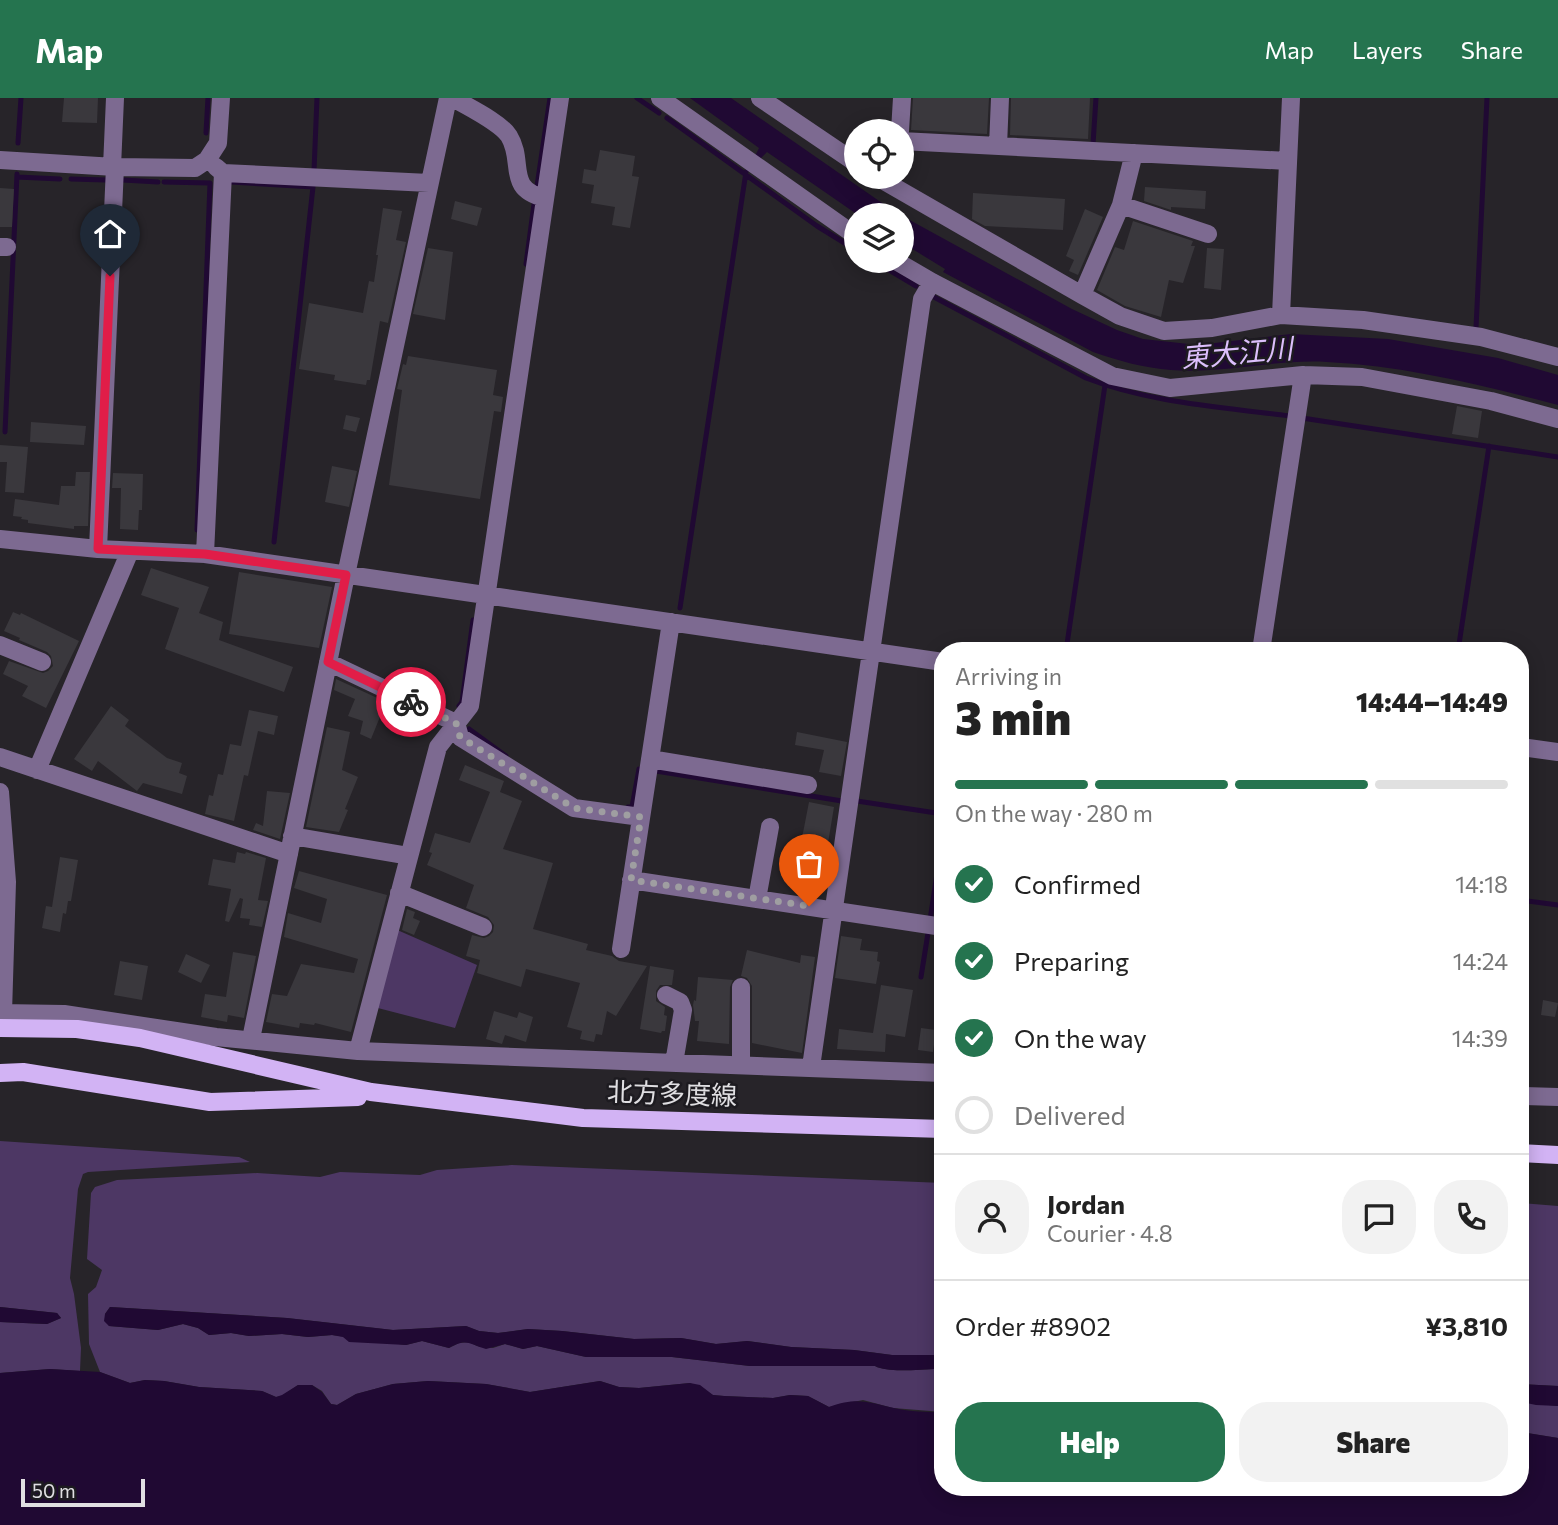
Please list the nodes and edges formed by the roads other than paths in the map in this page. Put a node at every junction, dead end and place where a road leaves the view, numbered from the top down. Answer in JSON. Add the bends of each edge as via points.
{"nodes":[{"id":1,"x":115,"y":98,"type":"edge"},
{"id":2,"x":221,"y":98,"type":"edge"},
{"id":3,"x":451,"y":98,"type":"edge"},
{"id":4,"x":560,"y":98,"type":"edge"},
{"id":5,"x":660,"y":98,"type":"edge"},
{"id":6,"x":760,"y":98,"type":"edge"},
{"id":7,"x":902,"y":98,"type":"edge"},
{"id":8,"x":1000,"y":98,"type":"edge"},
{"id":9,"x":1291,"y":98,"type":"edge"},
{"id":10,"x":901,"y":119,"type":"edge"},
{"id":11,"x":914,"y":142,"type":"edge"},
{"id":12,"x":998,"y":146,"type":"junction"},
{"id":13,"x":1134,"y":153,"type":"junction"},
{"id":14,"x":844,"y":155,"type":"edge"},
{"id":15,"x":0,"y":160,"type":"edge"},
{"id":16,"x":207,"y":160,"type":"junction"},
{"id":17,"x":1288,"y":161,"type":"junction"},
{"id":18,"x":114,"y":167,"type":"junction"},
{"id":19,"x":223,"y":173,"type":"junction"},
{"id":20,"x":429,"y":183,"type":"junction"},
{"id":21,"x":908,"y":189,"type":"edge"},
{"id":22,"x":545,"y":198,"type":"junction"},
{"id":23,"x":1121,"y":205,"type":"junction"},
{"id":24,"x":844,"y":228,"type":"edge"},
{"id":25,"x":1208,"y":234,"type":"dead end"},
{"id":26,"x":914,"y":272,"type":"edge"},
{"id":27,"x":932,"y":282,"type":"junction"},
{"id":28,"x":1082,"y":295,"type":"junction"},
{"id":29,"x":1281,"y":315,"type":"junction"},
{"id":30,"x":1558,"y":357,"type":"edge"},
{"id":31,"x":1303,"y":375,"type":"junction"},
{"id":32,"x":1558,"y":419,"type":"edge"},
{"id":33,"x":0,"y":539,"type":"edge"},
{"id":34,"x":98,"y":549,"type":"junction"},
{"id":35,"x":130,"y":551,"type":"junction"},
{"id":36,"x":205,"y":554,"type":"junction"},
{"id":37,"x":346,"y":575,"type":"junction"},
{"id":38,"x":486,"y":595,"type":"junction"},
{"id":39,"x":671,"y":622,"type":"junction"},
{"id":40,"x":1262,"y":642,"type":"edge"},
{"id":41,"x":0,"y":645,"type":"edge"},
{"id":42,"x":872,"y":653,"type":"junction"},
{"id":43,"x":934,"y":661,"type":"edge"},
{"id":44,"x":42,"y":662,"type":"dead end"},
{"id":45,"x":328,"y":662,"type":"junction"},
{"id":46,"x":456,"y":723,"type":"junction"},
{"id":47,"x":1529,"y":748,"type":"edge"},
{"id":48,"x":1558,"y":752,"type":"edge"},
{"id":49,"x":0,"y":757,"type":"edge"},
{"id":50,"x":650,"y":759,"type":"junction"},
{"id":51,"x":37,"y":770,"type":"junction"},
{"id":52,"x":808,"y":785,"type":"dead end"},
{"id":53,"x":0,"y":792,"type":"edge"},
{"id":54,"x":641,"y":817,"type":"junction"},
{"id":55,"x":770,"y":827,"type":"dead end"},
{"id":56,"x":292,"y":836,"type":"junction"},
{"id":57,"x":289,"y":854,"type":"junction"},
{"id":58,"x":409,"y":856,"type":"junction"},
{"id":59,"x":631,"y":880,"type":"junction"},
{"id":60,"x":399,"y":893,"type":"junction"},
{"id":61,"x":757,"y":899,"type":"junction"},
{"id":62,"x":834,"y":910,"type":"junction"},
{"id":63,"x":483,"y":927,"type":"dead end"},
{"id":64,"x":934,"y":927,"type":"edge"},
{"id":65,"x":621,"y":948,"type":"dead end"},
{"id":66,"x":741,"y":986,"type":"dead end"},
{"id":67,"x":666,"y":995,"type":"dead end"},
{"id":68,"x":1,"y":1018,"type":"edge"},
{"id":69,"x":251,"y":1039,"type":"junction"},
{"id":70,"x":358,"y":1051,"type":"junction"},
{"id":71,"x":674,"y":1063,"type":"junction"},
{"id":72,"x":741,"y":1065,"type":"junction"},
{"id":73,"x":811,"y":1067,"type":"junction"},
{"id":74,"x":0,"y":1073,"type":"edge"},
{"id":75,"x":934,"y":1073,"type":"edge"},
{"id":76,"x":1529,"y":1096,"type":"edge"},
{"id":77,"x":400,"y":1097,"type":"junction"},
{"id":78,"x":1558,"y":1097,"type":"edge"},
{"id":79,"x":934,"y":1129,"type":"edge"},
{"id":80,"x":1529,"y":1153,"type":"edge"},
{"id":81,"x":1558,"y":1155,"type":"edge"}],
"edges":[{"from":1,"to":18,"type":"street"},
{"from":2,"to":16,"type":"street","via":[[218,143]]},
{"from":3,"to":20,"type":"street"},
{"from":3,"to":22,"type":"street","via":[[500,127],[509,137],[524,188]]},
{"from":4,"to":22,"type":"street"},
{"from":5,"to":24,"type":"street"},
{"from":6,"to":14,"type":"street"},
{"from":7,"to":10,"type":"street"},
{"from":8,"to":12,"type":"street"},
{"from":9,"to":17,"type":"street"},
{"from":11,"to":12,"type":"street"},
{"from":12,"to":13,"type":"street"},
{"from":13,"to":17,"type":"street"},
{"from":13,"to":23,"type":"street"},
{"from":15,"to":18,"type":"street"},
{"from":16,"to":18,"type":"street","via":[[184,169]]},
{"from":16,"to":19,"type":"street"},
{"from":17,"to":29,"type":"street"},
{"from":18,"to":34,"type":"street"},
{"from":19,"to":20,"type":"street"},
{"from":19,"to":36,"type":"street"},
{"from":20,"to":37,"type":"street"},
{"from":21,"to":28,"type":"street"},
{"from":22,"to":38,"type":"street"},
{"from":23,"to":25,"type":"street"},
{"from":23,"to":28,"type":"street"},
{"from":26,"to":27,"type":"street"},
{"from":27,"to":31,"type":"street","via":[[1112,376],[1170,388]]},
{"from":27,"to":42,"type":"street","via":[[922,299]]},
{"from":28,"to":29,"type":"street","via":[[1120,316],[1164,331],[1212,328]]},
{"from":29,"to":30,"type":"street","via":[[1363,320],[1481,337]]},
{"from":31,"to":32,"type":"street","via":[[1362,377],[1491,401]]},
{"from":31,"to":40,"type":"street"},
{"from":33,"to":34,"type":"street"},
{"from":34,"to":35,"type":"street"},
{"from":35,"to":36,"type":"street"},
{"from":35,"to":51,"type":"street"},
{"from":36,"to":37,"type":"street"},
{"from":37,"to":38,"type":"street"},
{"from":37,"to":45,"type":"street"},
{"from":38,"to":39,"type":"street"},
{"from":38,"to":46,"type":"street","via":[[470,706]]},
{"from":39,"to":42,"type":"street"},
{"from":39,"to":50,"type":"street"},
{"from":41,"to":44,"type":"street"},
{"from":42,"to":43,"type":"street"},
{"from":42,"to":62,"type":"street"},
{"from":45,"to":46,"type":"street"},
{"from":45,"to":56,"type":"street"},
{"from":46,"to":54,"type":"street","via":[[460,737],[574,808]]},
{"from":46,"to":58,"type":"street","via":[[438,747]]},
{"from":47,"to":48,"type":"street"},
{"from":49,"to":51,"type":"street"},
{"from":50,"to":52,"type":"street"},
{"from":50,"to":54,"type":"street"},
{"from":51,"to":57,"type":"street"},
{"from":53,"to":68,"type":"street","via":[[7,882]]},
{"from":54,"to":59,"type":"street"},
{"from":55,"to":61,"type":"street"},
{"from":56,"to":57,"type":"street"},
{"from":56,"to":58,"type":"street"},
{"from":57,"to":69,"type":"street"},
{"from":58,"to":60,"type":"street"},
{"from":59,"to":61,"type":"street"},
{"from":59,"to":65,"type":"street"},
{"from":60,"to":63,"type":"street"},
{"from":60,"to":70,"type":"street"},
{"from":61,"to":62,"type":"street"},
{"from":62,"to":64,"type":"street"},
{"from":62,"to":73,"type":"street"},
{"from":66,"to":72,"type":"street"},
{"from":67,"to":71,"type":"street","via":[[680,1002],[683,1010]]},
{"from":68,"to":69,"type":"street","via":[[64,1014]]},
{"from":68,"to":77,"type":"main road","via":[[140,1038]]},
{"from":69,"to":70,"type":"street"},
{"from":70,"to":71,"type":"street"},
{"from":71,"to":72,"type":"street"},
{"from":72,"to":73,"type":"street"},
{"from":73,"to":75,"type":"street"},
{"from":74,"to":77,"type":"main road","via":[[23,1072],[211,1102]]},
{"from":76,"to":78,"type":"street"},
{"from":77,"to":79,"type":"main road","name":"北方多度線","via":[[583,1118]]},
{"from":80,"to":81,"type":"main road"}]}
